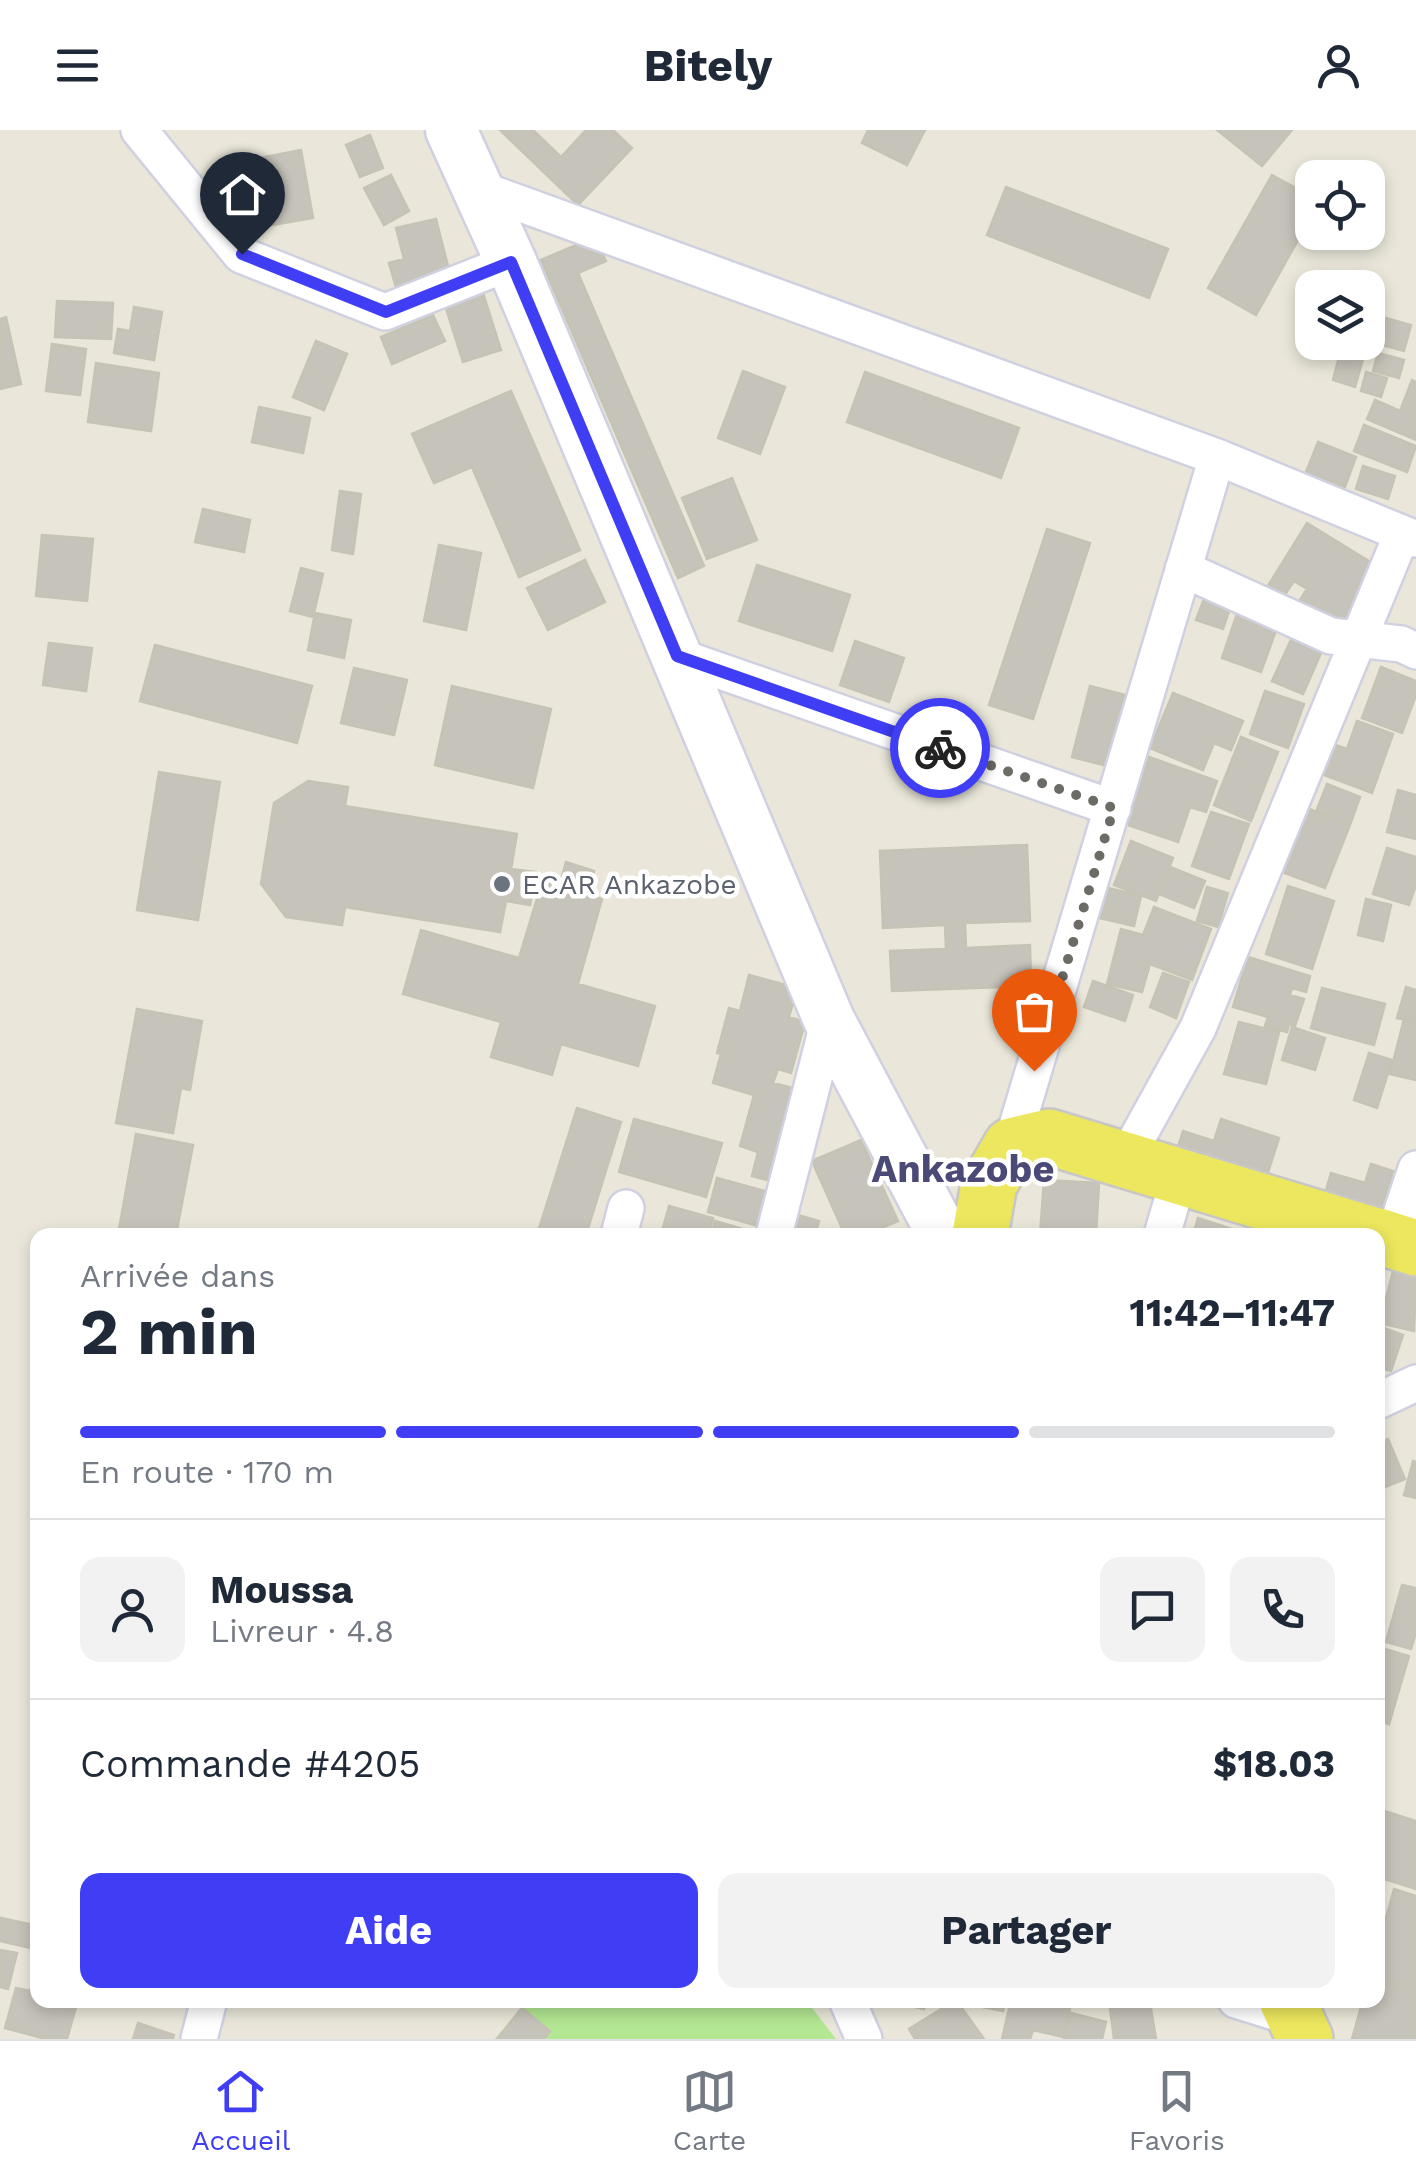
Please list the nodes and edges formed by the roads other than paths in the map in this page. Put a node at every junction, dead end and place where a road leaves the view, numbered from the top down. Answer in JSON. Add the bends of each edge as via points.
{"nodes":[{"id":1,"x":140,"y":130,"type":"edge"},
{"id":2,"x":451,"y":130,"type":"edge"},
{"id":3,"x":480,"y":189,"type":"junction"},
{"id":4,"x":511,"y":262,"type":"junction"},
{"id":5,"x":1216,"y":457,"type":"junction"},
{"id":6,"x":1409,"y":536,"type":"edge"},
{"id":7,"x":1183,"y":569,"type":"junction"},
{"id":8,"x":1360,"y":640,"type":"junction"},
{"id":9,"x":1416,"y":651,"type":"edge"},
{"id":10,"x":677,"y":656,"type":"junction"},
{"id":11,"x":1114,"y":808,"type":"junction"},
{"id":12,"x":829,"y":1020,"type":"junction"},
{"id":13,"x":1011,"y":1146,"type":"junction"},
{"id":14,"x":1125,"y":1160,"type":"junction"},
{"id":15,"x":1416,"y":1168,"type":"edge"},
{"id":16,"x":1179,"y":1177,"type":"junction"},
{"id":17,"x":776,"y":1228,"type":"edge"},
{"id":18,"x":938,"y":1228,"type":"edge"},
{"id":19,"x":981,"y":1228,"type":"edge"},
{"id":20,"x":1164,"y":1228,"type":"edge"},
{"id":21,"x":1350,"y":1228,"type":"edge"},
{"id":22,"x":1390,"y":1240,"type":"edge"},
{"id":23,"x":1416,"y":1383,"type":"edge"},
{"id":24,"x":1385,"y":1398,"type":"edge"},
{"id":25,"x":207,"y":2008,"type":"edge"},
{"id":26,"x":850,"y":2008,"type":"edge"},
{"id":27,"x":1260,"y":2008,"type":"edge"},
{"id":28,"x":1296,"y":2020,"type":"edge"},
{"id":29,"x":199,"y":2039,"type":"edge"},
{"id":30,"x":864,"y":2039,"type":"edge"}],
"edges":[{"from":1,"to":4,"type":"street","via":[[242,254],[386,312]]},
{"from":2,"to":3,"type":"street"},
{"from":3,"to":4,"type":"street"},
{"from":3,"to":5,"type":"street"},
{"from":4,"to":10,"type":"street"},
{"from":5,"to":6,"type":"street"},
{"from":5,"to":7,"type":"street"},
{"from":6,"to":8,"type":"street"},
{"from":7,"to":8,"type":"street","via":[[1331,636]]},
{"from":7,"to":11,"type":"street"},
{"from":8,"to":9,"type":"street"},
{"from":8,"to":14,"type":"street","via":[[1198,1028]]},
{"from":10,"to":11,"type":"street"},
{"from":10,"to":12,"type":"street"},
{"from":11,"to":13,"type":"street"},
{"from":12,"to":17,"type":"street"},
{"from":12,"to":18,"type":"street"},
{"from":13,"to":14,"type":"main road","via":[[1049,1137]]},
{"from":13,"to":19,"type":"main road","via":[[989,1184]]},
{"from":14,"to":16,"type":"main road"},
{"from":15,"to":22,"type":"street"},
{"from":16,"to":20,"type":"street"},
{"from":16,"to":21,"type":"main road"},
{"from":23,"to":24,"type":"street"},
{"from":25,"to":29,"type":"street"},
{"from":26,"to":30,"type":"street"},
{"from":27,"to":28,"type":"street"}]}
